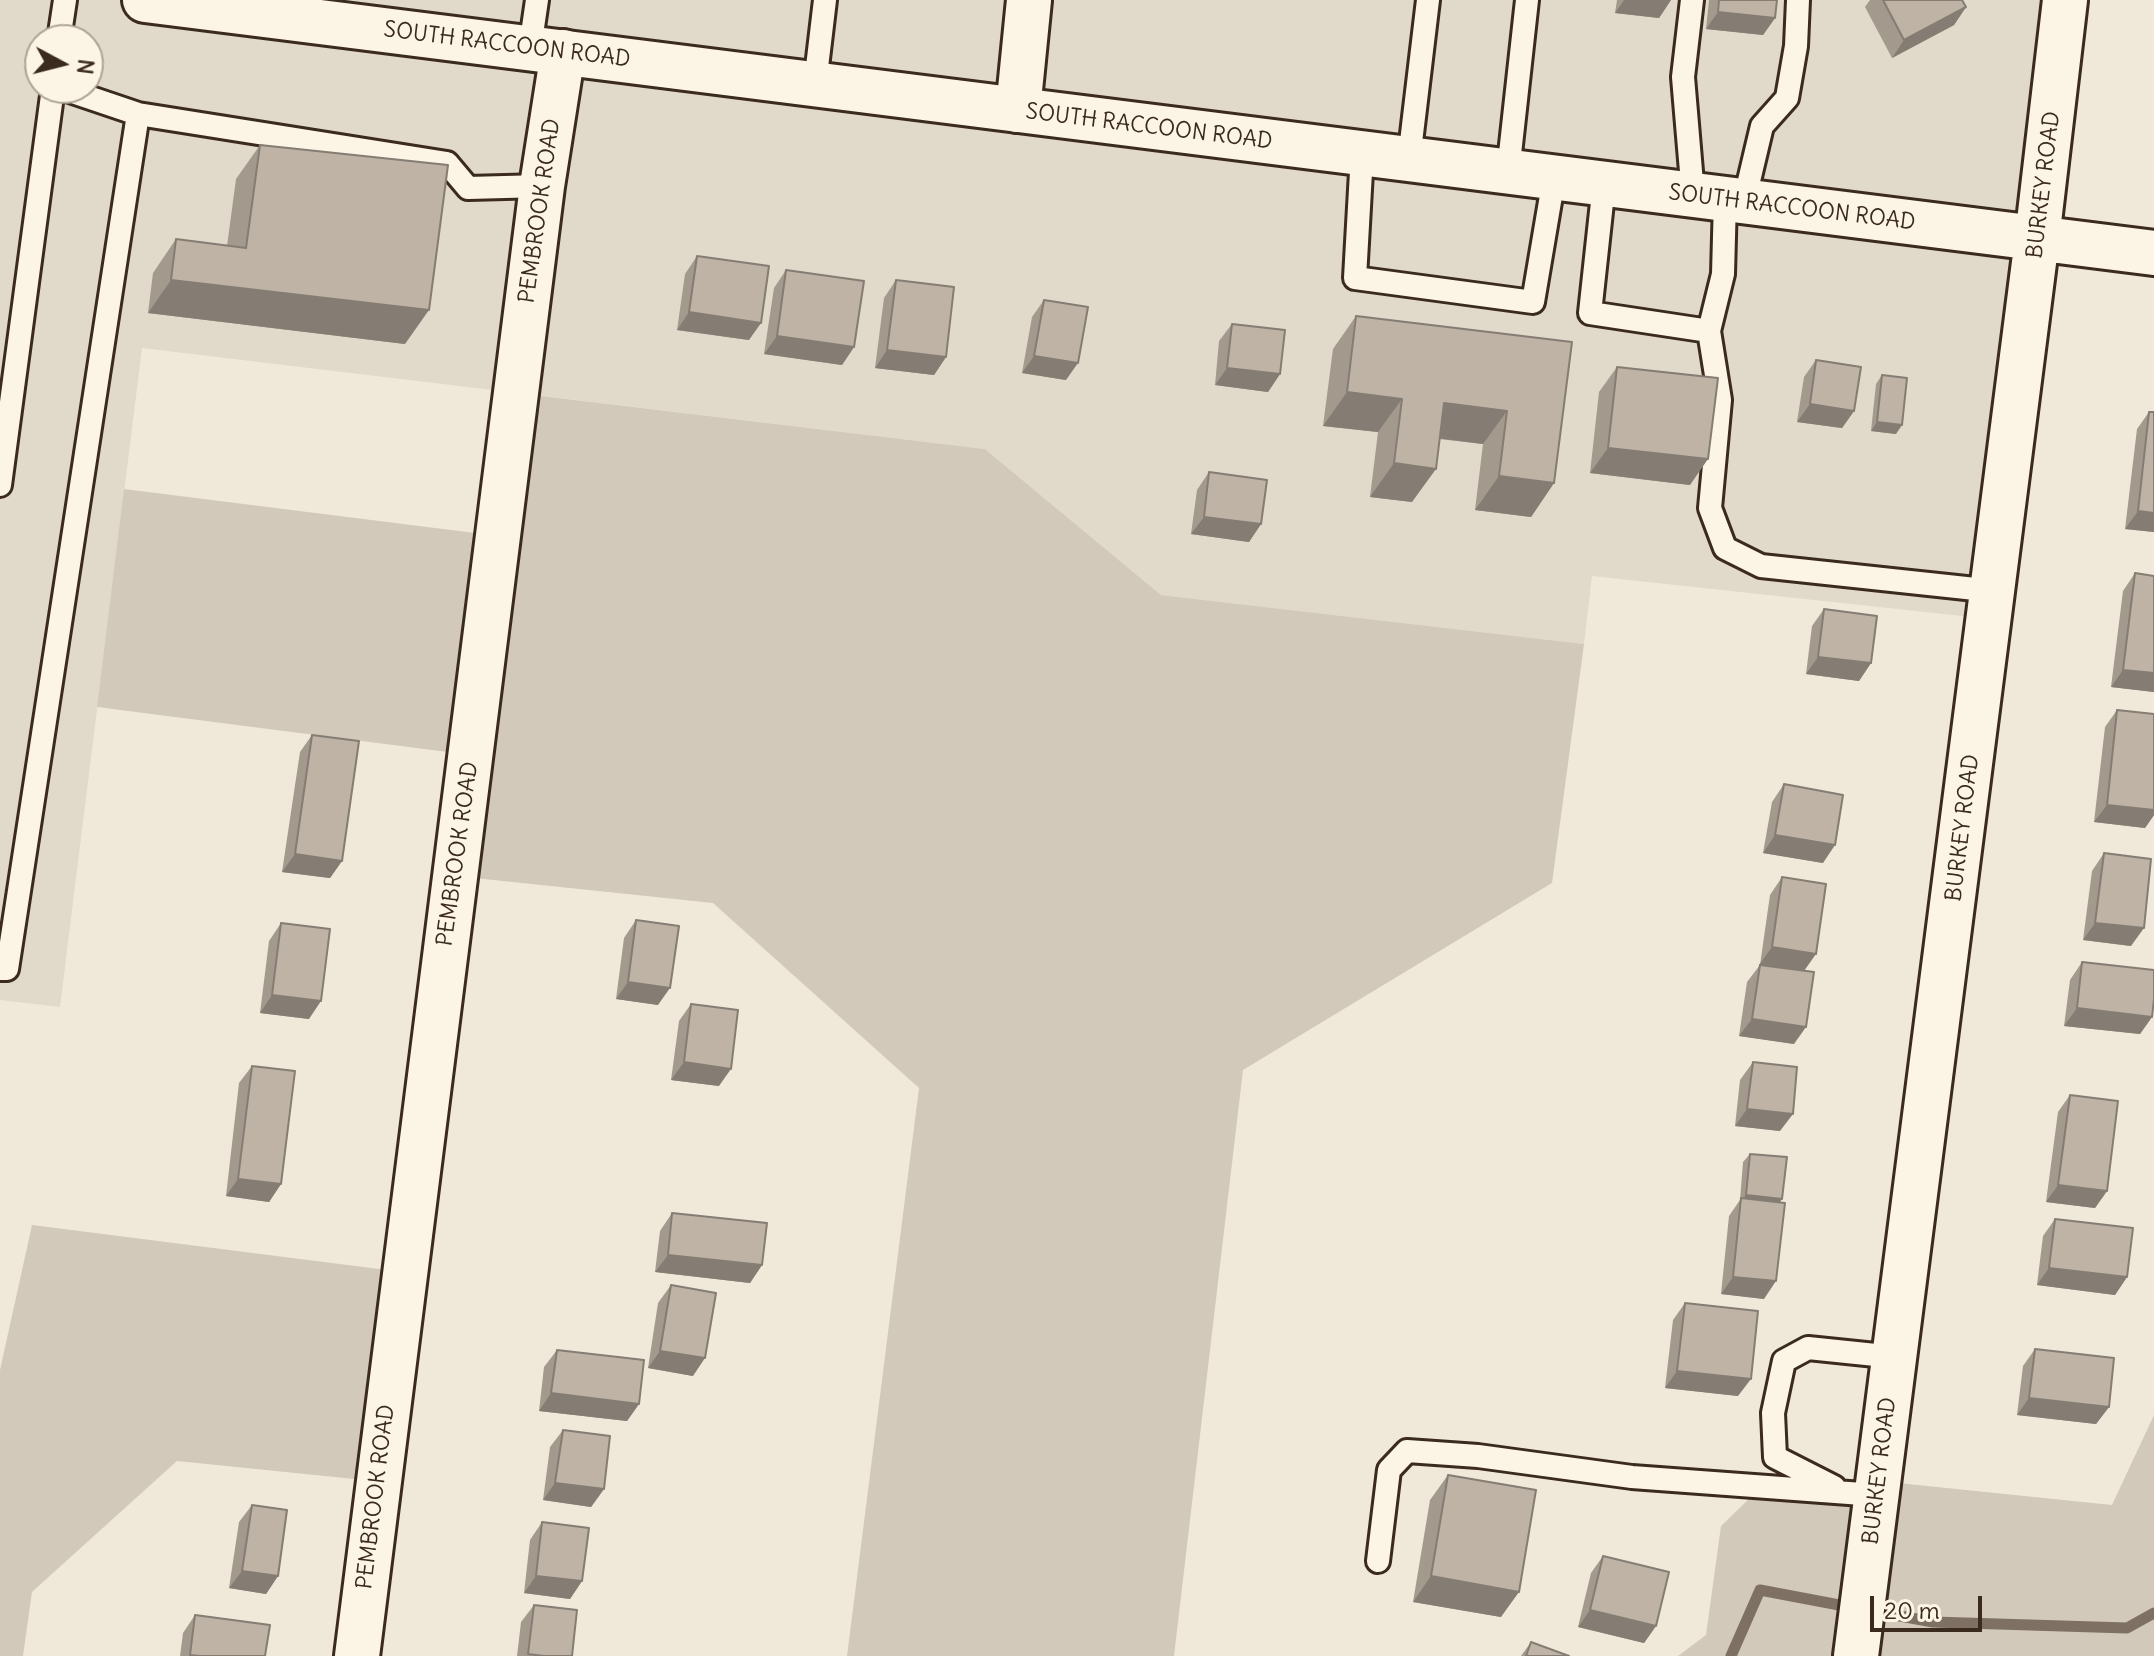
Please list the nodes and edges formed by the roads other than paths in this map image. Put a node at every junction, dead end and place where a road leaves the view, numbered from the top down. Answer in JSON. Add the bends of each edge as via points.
{"nodes":[{"id":1,"x":65,"y":0,"type":"edge"},
{"id":2,"x":145,"y":0,"type":"edge"},
{"id":3,"x":537,"y":0,"type":"edge"},
{"id":4,"x":825,"y":0,"type":"edge"},
{"id":5,"x":1029,"y":0,"type":"edge"},
{"id":6,"x":1428,"y":0,"type":"edge"},
{"id":7,"x":1527,"y":0,"type":"edge"},
{"id":8,"x":1692,"y":0,"type":"edge"},
{"id":9,"x":1798,"y":0,"type":"edge"},
{"id":10,"x":2065,"y":0,"type":"edge"},
{"id":11,"x":191,"y":3,"type":"edge"},
{"id":12,"x":380,"y":14,"type":"edge"},
{"id":13,"x":61,"y":24,"type":"edge"},
{"id":14,"x":547,"y":50,"type":"junction"},
{"id":15,"x":815,"y":84,"type":"junction"},
{"id":16,"x":104,"y":103,"type":"edge"},
{"id":17,"x":51,"y":104,"type":"edge"},
{"id":18,"x":1018,"y":110,"type":"junction"},
{"id":19,"x":138,"y":114,"type":"junction"},
{"id":20,"x":1362,"y":154,"type":"junction"},
{"id":21,"x":1409,"y":159,"type":"junction"},
{"id":22,"x":1508,"y":172,"type":"junction"},
{"id":23,"x":1554,"y":178,"type":"junction"},
{"id":24,"x":1604,"y":184,"type":"junction"},
{"id":25,"x":542,"y":186,"type":"junction"},
{"id":26,"x":1721,"y":199,"type":"junction"},
{"id":27,"x":2037,"y":239,"type":"junction"},
{"id":28,"x":2154,"y":253,"type":"edge"},
{"id":29,"x":1709,"y":331,"type":"junction"},
{"id":30,"x":0,"y":485,"type":"edge"},
{"id":31,"x":1994,"y":591,"type":"junction"},
{"id":32,"x":0,"y":969,"type":"edge"},
{"id":33,"x":1895,"y":1357,"type":"junction"},
{"id":34,"x":1859,"y":1493,"type":"junction"},
{"id":35,"x":1378,"y":1561,"type":"dead end"},
{"id":36,"x":1857,"y":1655,"type":"edge"},
{"id":37,"x":357,"y":1656,"type":"edge"}],
"edges":[{"from":1,"to":13,"type":"lane"},
{"from":2,"to":11,"type":"street","name":"SOUTH RACCOON ROAD"},
{"from":3,"to":14,"type":"lane"},
{"from":4,"to":15,"type":"lane"},
{"from":5,"to":18,"type":"street"},
{"from":6,"to":21,"type":"lane"},
{"from":7,"to":22,"type":"lane"},
{"from":8,"to":26,"type":"lane","via":[[1683,77]]},
{"from":9,"to":26,"type":"lane","via":[[1787,98],[1762,126]]},
{"from":10,"to":27,"type":"street","name":"BURKEY ROAD"},
{"from":11,"to":12,"type":"street","name":"SOUTH RACCOON ROAD"},
{"from":12,"to":14,"type":"street","name":"SOUTH RACCOON ROAD"},
{"from":14,"to":15,"type":"street","name":"SOUTH RACCOON ROAD"},
{"from":14,"to":25,"type":"street","name":"PEMBROOK ROAD"},
{"from":15,"to":18,"type":"street","name":"SOUTH RACCOON ROAD"},
{"from":16,"to":19,"type":"lane"},
{"from":17,"to":30,"type":"lane"},
{"from":18,"to":20,"type":"street","name":"SOUTH RACCOON ROAD"},
{"from":19,"to":25,"type":"lane","via":[[447,163],[468,188]]},
{"from":19,"to":32,"type":"lane","via":[[7,969]]},
{"from":20,"to":21,"type":"street","name":"SOUTH RACCOON ROAD"},
{"from":20,"to":23,"type":"lane","via":[[1355,278],[1533,302]]},
{"from":21,"to":22,"type":"street","name":"SOUTH RACCOON ROAD"},
{"from":22,"to":23,"type":"street","name":"SOUTH RACCOON ROAD"},
{"from":23,"to":24,"type":"street","name":"SOUTH RACCOON ROAD"},
{"from":24,"to":26,"type":"street","name":"SOUTH RACCOON ROAD"},
{"from":24,"to":29,"type":"lane","via":[[1590,313]]},
{"from":25,"to":37,"type":"street","name":"PEMBROOK ROAD"},
{"from":26,"to":27,"type":"street","name":"SOUTH RACCOON ROAD"},
{"from":26,"to":29,"type":"lane","via":[[1723,274]]},
{"from":27,"to":28,"type":"street","name":"SOUTH RACCOON ROAD"},
{"from":27,"to":31,"type":"street","name":"BURKEY ROAD"},
{"from":29,"to":31,"type":"lane","via":[[1720,400],[1710,508],[1725,548],[1761,566]]},
{"from":31,"to":33,"type":"street","name":"BURKEY ROAD"},
{"from":33,"to":34,"type":"street","name":"BURKEY ROAD"},
{"from":33,"to":34,"type":"lane","via":[[1808,1348],[1784,1361],[1773,1413],[1775,1457]]},
{"from":34,"to":35,"type":"lane","via":[[1632,1477],[1407,1451],[1389,1470]]},
{"from":34,"to":36,"type":"street","name":"BURKEY ROAD","via":[[1868,1564]]}]}
